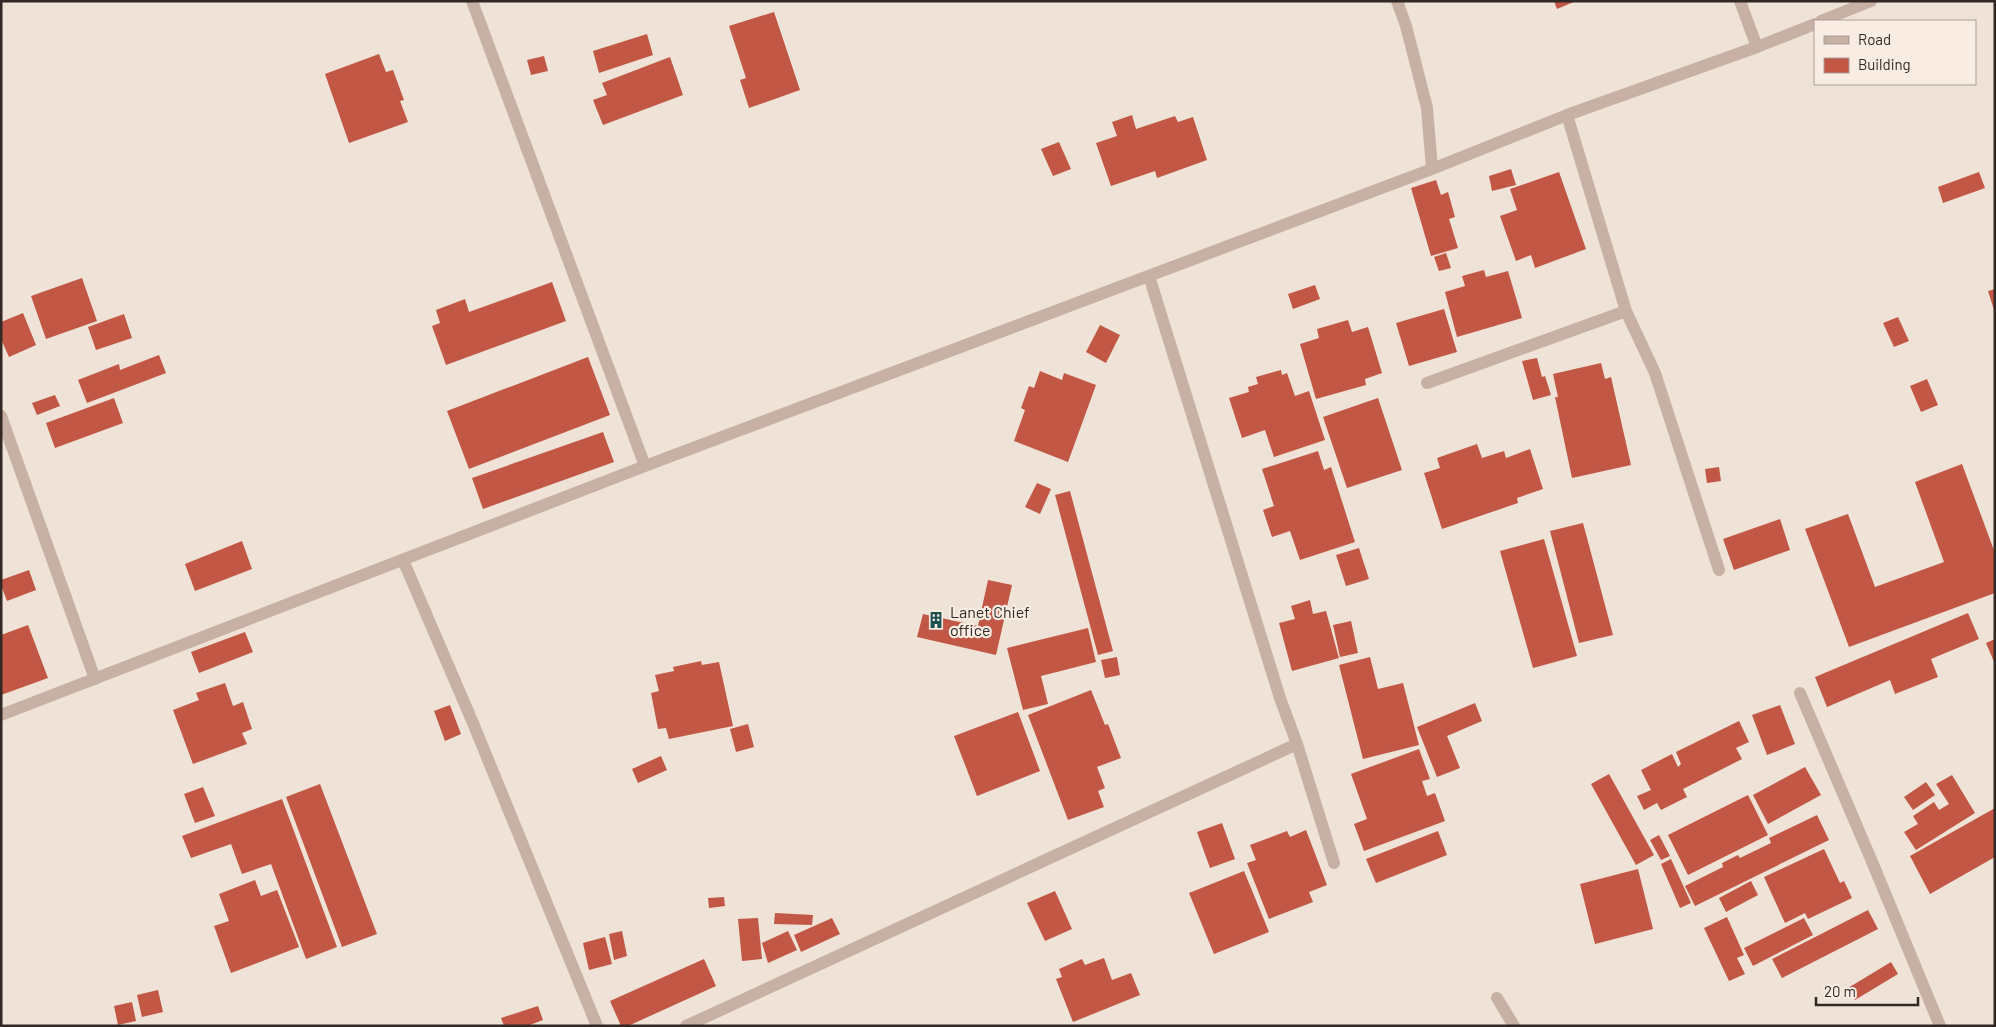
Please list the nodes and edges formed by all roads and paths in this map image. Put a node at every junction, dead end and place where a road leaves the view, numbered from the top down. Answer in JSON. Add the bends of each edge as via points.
{"nodes":[{"id":1,"x":472,"y":1,"type":"edge"},
{"id":2,"x":1397,"y":1,"type":"edge"},
{"id":3,"x":1740,"y":1,"type":"edge"},
{"id":4,"x":1871,"y":1,"type":"edge"},
{"id":5,"x":1824,"y":20,"type":"edge"},
{"id":6,"x":1814,"y":24,"type":"edge"},
{"id":7,"x":1757,"y":47,"type":"junction"},
{"id":8,"x":1567,"y":115,"type":"junction"},
{"id":9,"x":1432,"y":169,"type":"junction"},
{"id":10,"x":1149,"y":276,"type":"junction"},
{"id":11,"x":1626,"y":311,"type":"junction"},
{"id":12,"x":1427,"y":383,"type":"dead end"},
{"id":13,"x":1,"y":416,"type":"edge"},
{"id":14,"x":645,"y":466,"type":"junction"},
{"id":15,"x":403,"y":560,"type":"junction"},
{"id":16,"x":1719,"y":570,"type":"dead end"},
{"id":17,"x":95,"y":679,"type":"junction"},
{"id":18,"x":1800,"y":693,"type":"dead end"},
{"id":19,"x":1,"y":715,"type":"edge"},
{"id":20,"x":1297,"y":744,"type":"junction"},
{"id":21,"x":1334,"y":862,"type":"dead end"},
{"id":22,"x":1497,"y":998,"type":"dead end"},
{"id":23,"x":598,"y":1026,"type":"edge"},
{"id":24,"x":686,"y":1026,"type":"edge"},
{"id":25,"x":1514,"y":1026,"type":"edge"},
{"id":26,"x":1940,"y":1026,"type":"edge"}],
"edges":[{"from":1,"to":14,"type":"street"},
{"from":2,"to":9,"type":"street","via":[[1426,108]]},
{"from":3,"to":7,"type":"street"},
{"from":4,"to":5,"type":"street"},
{"from":6,"to":7,"type":"street"},
{"from":7,"to":8,"type":"street"},
{"from":8,"to":9,"type":"street"},
{"from":8,"to":11,"type":"street"},
{"from":9,"to":10,"type":"street"},
{"from":10,"to":14,"type":"street"},
{"from":10,"to":20,"type":"street"},
{"from":11,"to":12,"type":"street"},
{"from":11,"to":16,"type":"street","via":[[1655,373]]},
{"from":13,"to":17,"type":"street"},
{"from":14,"to":15,"type":"street"},
{"from":15,"to":17,"type":"street"},
{"from":15,"to":23,"type":"street"},
{"from":17,"to":19,"type":"street"},
{"from":18,"to":26,"type":"street"},
{"from":20,"to":21,"type":"street"},
{"from":20,"to":24,"type":"street"},
{"from":22,"to":25,"type":"street"}]}
